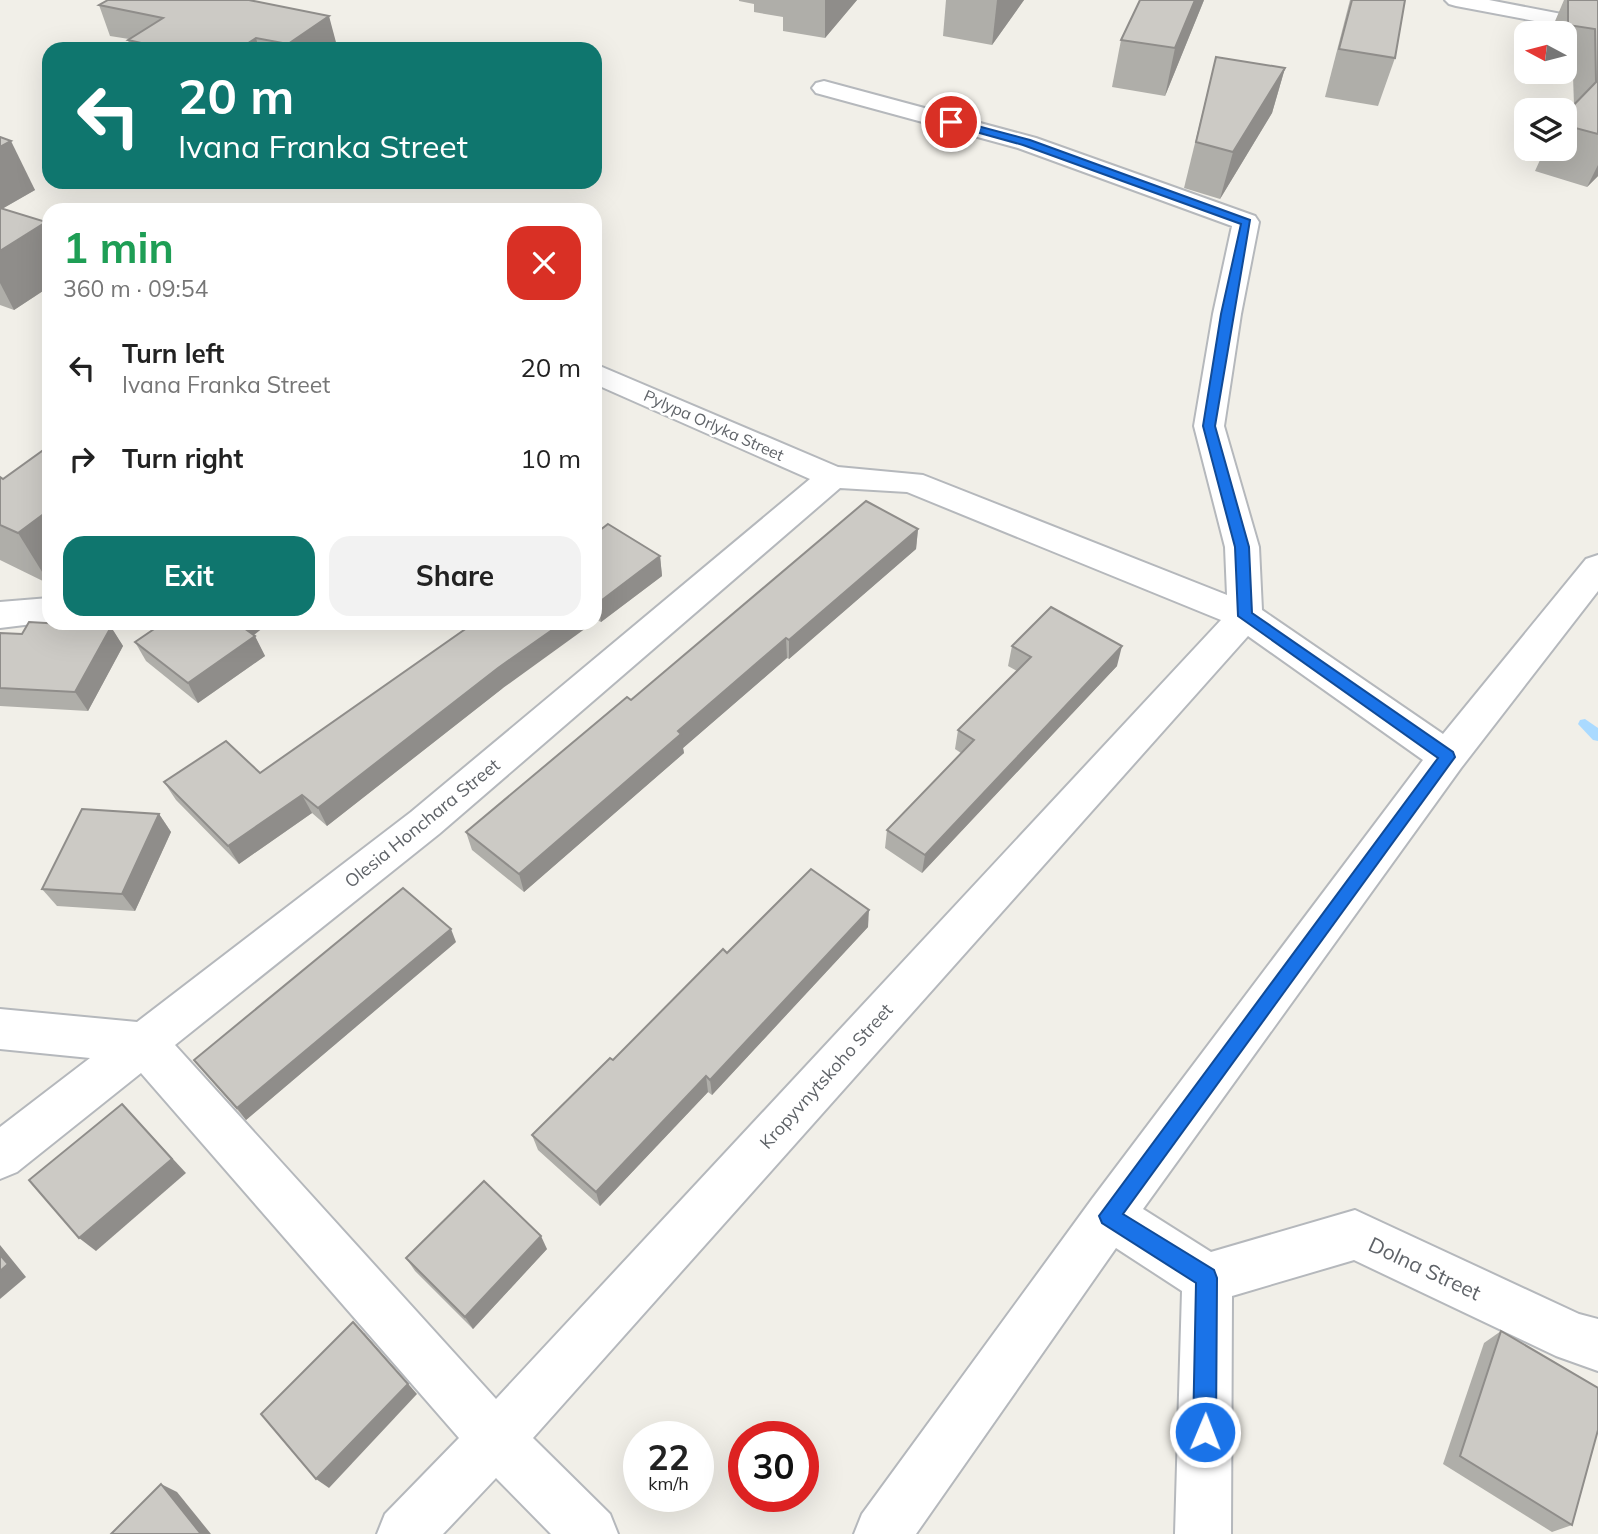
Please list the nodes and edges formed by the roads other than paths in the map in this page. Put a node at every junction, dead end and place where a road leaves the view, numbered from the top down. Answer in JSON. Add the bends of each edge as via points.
{"nodes":[{"id":1,"x":1456,"y":0,"type":"edge"},
{"id":2,"x":1598,"y":27,"type":"edge"},
{"id":3,"x":824,"y":88,"type":"dead end"},
{"id":4,"x":602,"y":376,"type":"edge"},
{"id":5,"x":833,"y":477,"type":"junction"},
{"id":6,"x":1598,"y":567,"type":"edge"},
{"id":7,"x":42,"y":611,"type":"edge"},
{"id":8,"x":0,"y":615,"type":"edge"},
{"id":9,"x":1245,"y":616,"type":"junction"},
{"id":10,"x":1447,"y":757,"type":"junction"},
{"id":11,"x":0,"y":1029,"type":"edge"},
{"id":12,"x":144,"y":1043,"type":"junction"},
{"id":13,"x":0,"y":1156,"type":"edge"},
{"id":14,"x":1109,"y":1216,"type":"junction"},
{"id":15,"x":1207,"y":1278,"type":"junction"},
{"id":16,"x":1598,"y":1345,"type":"edge"},
{"id":17,"x":496,"y":1438,"type":"junction"},
{"id":18,"x":405,"y":1534,"type":"edge"},
{"id":19,"x":590,"y":1534,"type":"edge"},
{"id":20,"x":883,"y":1534,"type":"edge"},
{"id":21,"x":1203,"y":1534,"type":"edge"}],
"edges":[{"from":1,"to":2,"type":"street"},
{"from":3,"to":9,"type":"street","via":[[1027,142],[1246,222],[1209,426],[1242,547]]},
{"from":4,"to":5,"type":"street","name":"Pylypa Orlyka Street"},
{"from":5,"to":9,"type":"street","name":"Pylypa Orlyka Street","via":[[912,482]]},
{"from":5,"to":12,"type":"street","name":"Olesia Honchara Street","via":[[425,823]]},
{"from":6,"to":10,"type":"street"},
{"from":7,"to":8,"type":"street"},
{"from":9,"to":10,"type":"street","name":"Pylypa Orlyka Street"},
{"from":9,"to":17,"type":"street","name":"Kropyvnytskoho Street"},
{"from":10,"to":14,"type":"street"},
{"from":11,"to":12,"type":"street"},
{"from":12,"to":13,"type":"street","name":"Olesia Honchara Street"},
{"from":12,"to":17,"type":"street"},
{"from":14,"to":15,"type":"street"},
{"from":14,"to":20,"type":"street"},
{"from":15,"to":16,"type":"street","name":"Dolna Street","via":[[1355,1235],[1574,1338]]},
{"from":15,"to":21,"type":"street"},
{"from":17,"to":18,"type":"street","name":"Kropyvnytskoho Street"},
{"from":17,"to":19,"type":"street"}]}
